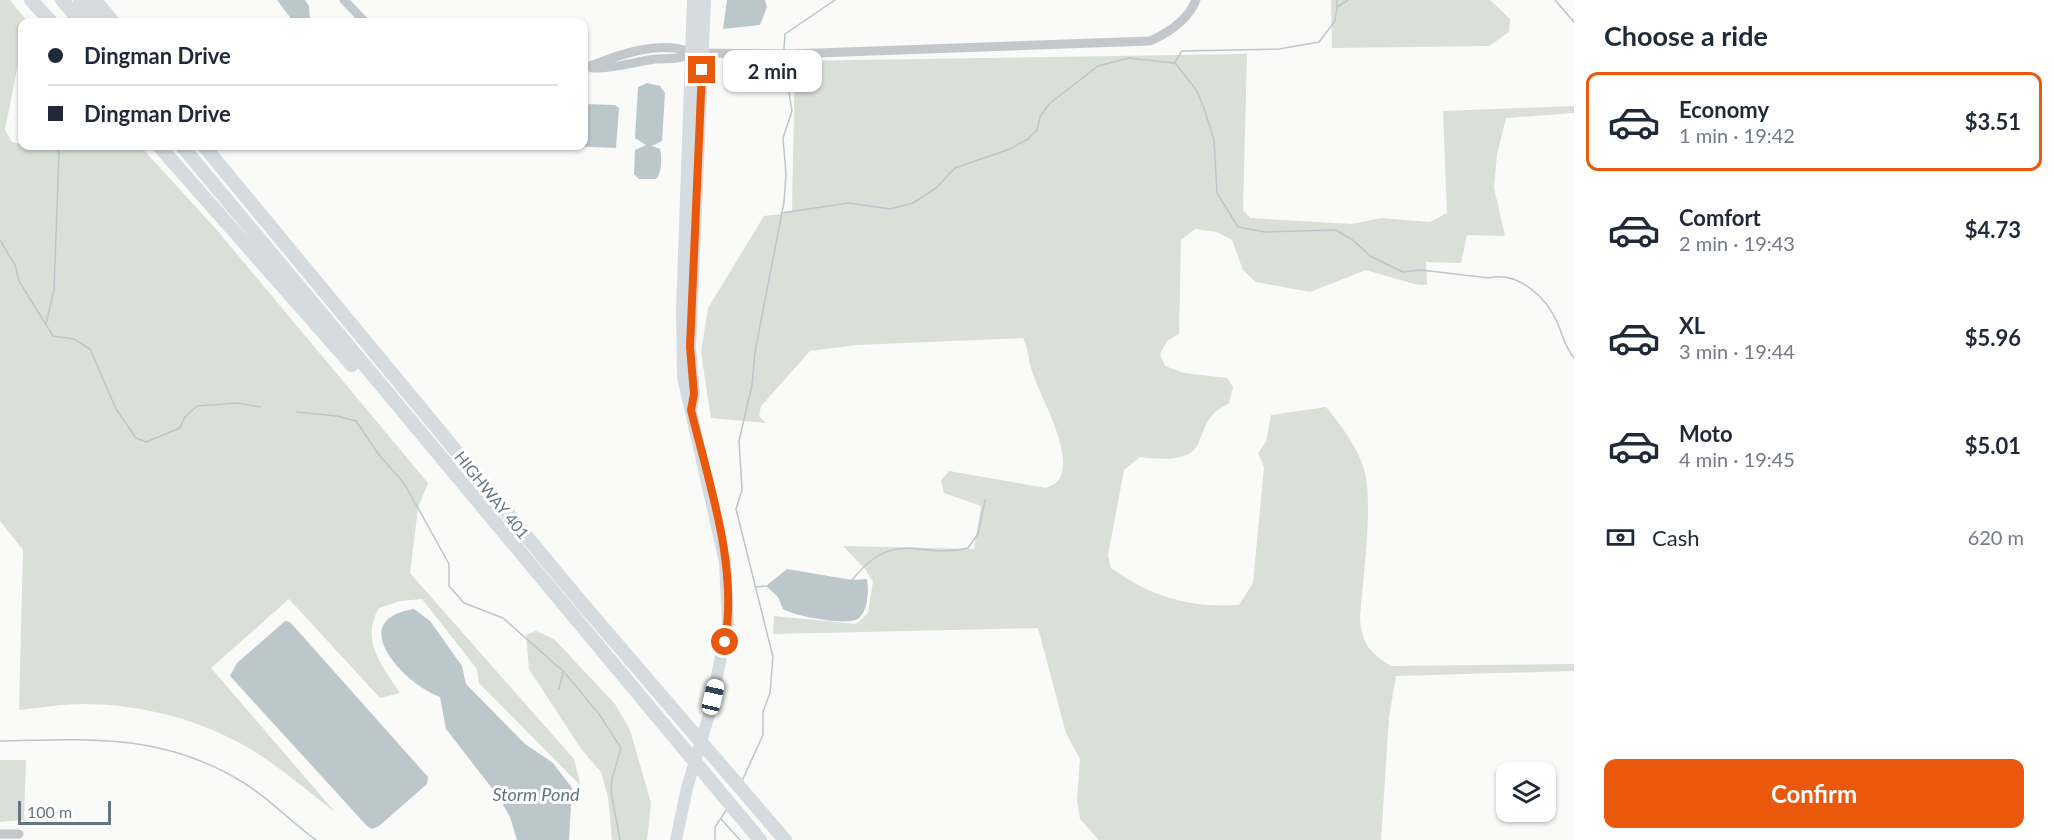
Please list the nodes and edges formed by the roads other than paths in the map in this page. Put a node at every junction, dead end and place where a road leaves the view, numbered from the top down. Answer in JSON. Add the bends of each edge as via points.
{"nodes":[{"id":1,"x":31,"y":0,"type":"edge"},
{"id":2,"x":62,"y":0,"type":"edge"},
{"id":3,"x":80,"y":0,"type":"edge"},
{"id":4,"x":95,"y":0,"type":"edge"},
{"id":5,"x":344,"y":0,"type":"edge"},
{"id":6,"x":693,"y":0,"type":"edge"},
{"id":7,"x":705,"y":0,"type":"edge"},
{"id":8,"x":1196,"y":0,"type":"edge"},
{"id":9,"x":47,"y":18,"type":"edge"},
{"id":10,"x":78,"y":18,"type":"edge"},
{"id":11,"x":96,"y":18,"type":"edge"},
{"id":12,"x":110,"y":18,"type":"edge"},
{"id":13,"x":361,"y":18,"type":"edge"},
{"id":14,"x":697,"y":53,"type":"junction"},
{"id":15,"x":588,"y":67,"type":"edge"},
{"id":16,"x":163,"y":150,"type":"edge"},
{"id":17,"x":185,"y":150,"type":"edge"},
{"id":18,"x":207,"y":150,"type":"edge"},
{"id":19,"x":396,"y":405,"type":"junction"},
{"id":20,"x":0,"y":834,"type":"edge"},
{"id":21,"x":19,"y":834,"type":"dead end"},
{"id":22,"x":676,"y":840,"type":"edge"},
{"id":23,"x":760,"y":840,"type":"edge"},
{"id":24,"x":785,"y":840,"type":"edge"}],
"edges":[{"from":1,"to":9,"type":"highway"},
{"from":2,"to":10,"type":"highway"},
{"from":3,"to":11,"type":"highway"},
{"from":4,"to":12,"type":"highway"},
{"from":5,"to":13,"type":"street"},
{"from":6,"to":14,"type":"main road"},
{"from":7,"to":14,"type":"main road"},
{"from":8,"to":14,"type":"street","via":[[1190,14],[1150,41],[790,54]]},
{"from":14,"to":15,"type":"street","via":[[683,49],[644,50]]},
{"from":14,"to":22,"type":"main road","via":[[682,377],[715,511],[728,582],[728,622],[709,715]]},
{"from":16,"to":19,"type":"highway","via":[[379,396]]},
{"from":17,"to":19,"type":"highway","name":"HIGHWAY 401"},
{"from":18,"to":24,"type":"highway","name":"HIGHWAY 401","via":[[575,595]]},
{"from":19,"to":23,"type":"highway","name":"HIGHWAY 401"},
{"from":20,"to":21,"type":"street"}]}
